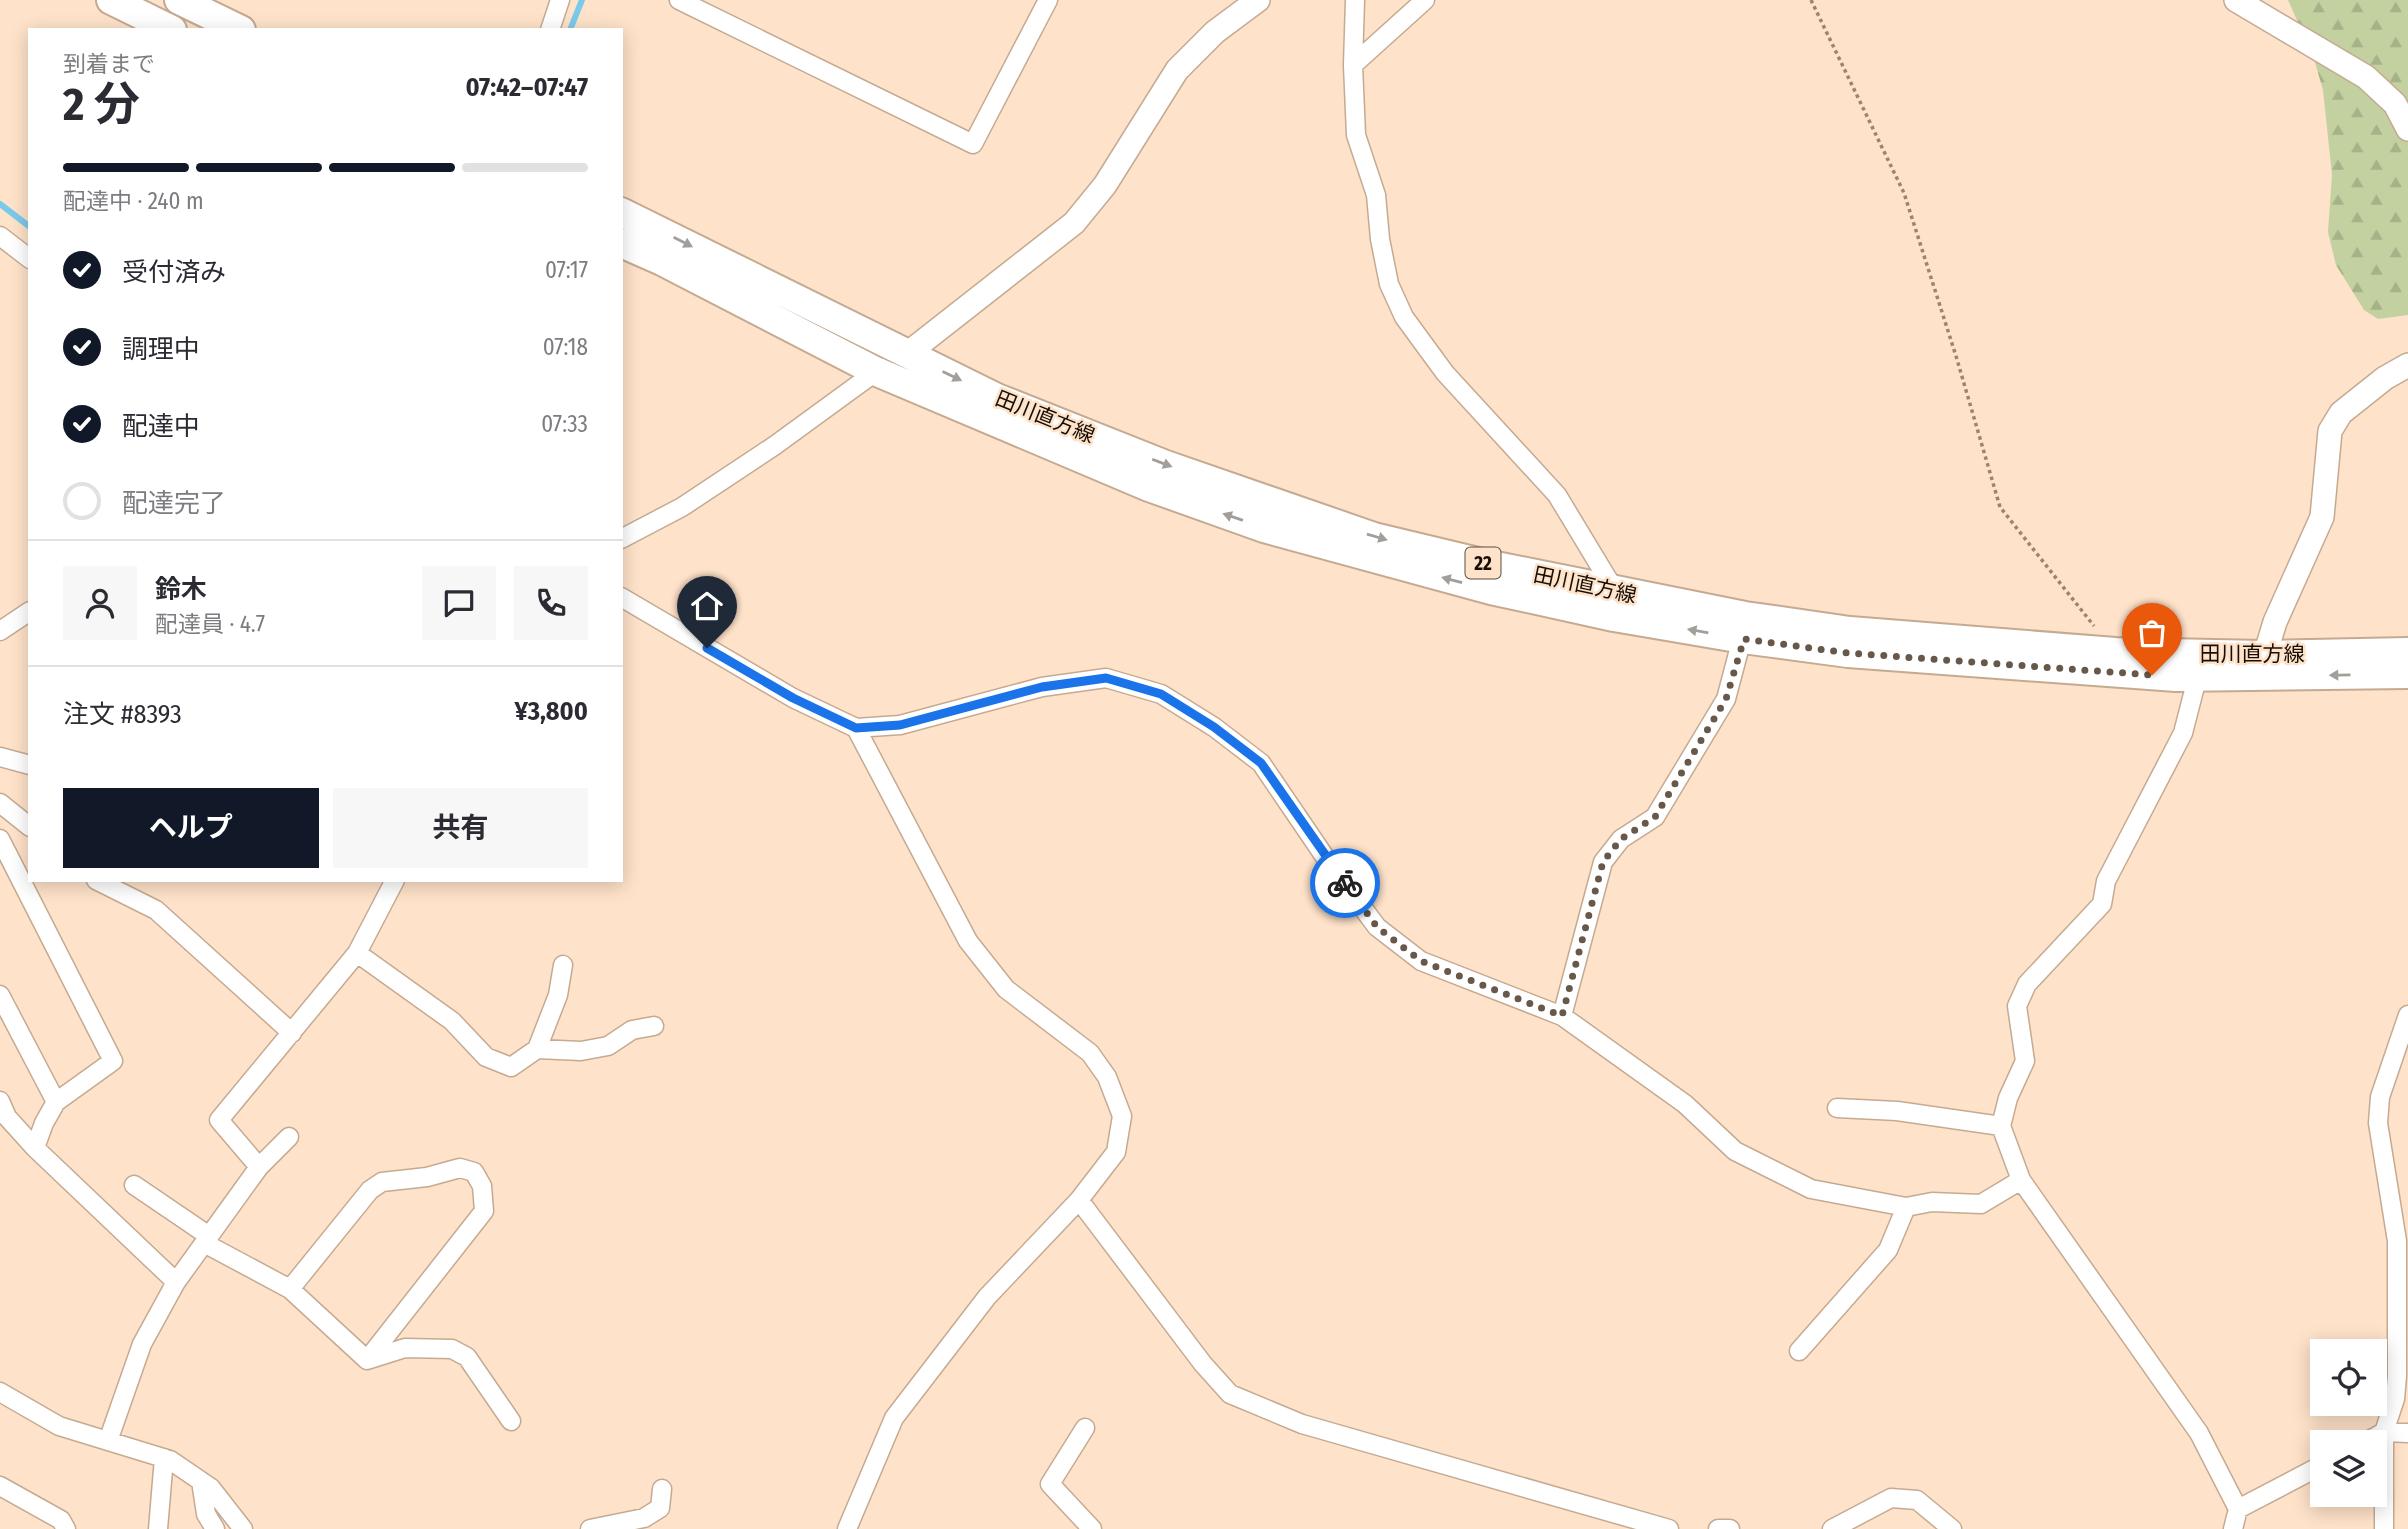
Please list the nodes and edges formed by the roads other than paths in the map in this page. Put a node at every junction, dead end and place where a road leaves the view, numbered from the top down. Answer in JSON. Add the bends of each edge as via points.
{"nodes":[{"id":1,"x":111,"y":0,"type":"edge"},
{"id":2,"x":179,"y":0,"type":"edge"},
{"id":3,"x":560,"y":0,"type":"edge"},
{"id":4,"x":679,"y":0,"type":"edge"},
{"id":5,"x":1048,"y":0,"type":"edge"},
{"id":6,"x":1258,"y":0,"type":"edge"},
{"id":7,"x":1354,"y":0,"type":"edge"},
{"id":8,"x":1425,"y":0,"type":"edge"},
{"id":9,"x":2236,"y":0,"type":"edge"},
{"id":10,"x":168,"y":28,"type":"edge"},
{"id":11,"x":237,"y":28,"type":"edge"},
{"id":12,"x":551,"y":28,"type":"edge"},
{"id":13,"x":1353,"y":65,"type":"junction"},
{"id":14,"x":2408,"y":130,"type":"edge"},
{"id":15,"x":623,"y":213,"type":"edge"},
{"id":16,"x":0,"y":236,"type":"edge"},
{"id":17,"x":623,"y":244,"type":"edge"},
{"id":18,"x":28,"y":257,"type":"edge"},
{"id":19,"x":907,"y":354,"type":"junction"},
{"id":20,"x":2408,"y":365,"type":"edge"},
{"id":21,"x":875,"y":371,"type":"junction"},
{"id":22,"x":623,"y":538,"type":"edge"},
{"id":23,"x":1615,"y":591,"type":"junction"},
{"id":24,"x":623,"y":598,"type":"edge"},
{"id":25,"x":28,"y":612,"type":"edge"},
{"id":26,"x":1744,"y":627,"type":"junction"},
{"id":27,"x":0,"y":631,"type":"edge"},
{"id":28,"x":2408,"y":652,"type":"edge"},
{"id":29,"x":2265,"y":655,"type":"junction"},
{"id":30,"x":2201,"y":665,"type":"junction"},
{"id":31,"x":2408,"y":674,"type":"edge"},
{"id":32,"x":856,"y":728,"type":"junction"},
{"id":33,"x":0,"y":757,"type":"edge"},
{"id":34,"x":28,"y":764,"type":"edge"},
{"id":35,"x":0,"y":803,"type":"edge"},
{"id":36,"x":28,"y":825,"type":"edge"},
{"id":37,"x":0,"y":839,"type":"edge"},
{"id":38,"x":100,"y":882,"type":"edge"},
{"id":39,"x":394,"y":882,"type":"edge"},
{"id":40,"x":357,"y":953,"type":"junction"},
{"id":41,"x":563,"y":965,"type":"dead end"},
{"id":42,"x":0,"y":995,"type":"edge"},
{"id":43,"x":2408,"y":1015,"type":"edge"},
{"id":44,"x":1562,"y":1016,"type":"junction"},
{"id":45,"x":654,"y":1026,"type":"dead end"},
{"id":46,"x":292,"y":1033,"type":"junction"},
{"id":47,"x":537,"y":1049,"type":"junction"},
{"id":48,"x":0,"y":1101,"type":"edge"},
{"id":49,"x":55,"y":1102,"type":"junction"},
{"id":50,"x":1837,"y":1108,"type":"dead end"},
{"id":51,"x":2001,"y":1126,"type":"junction"},
{"id":52,"x":289,"y":1137,"type":"dead end"},
{"id":53,"x":35,"y":1148,"type":"junction"},
{"id":54,"x":259,"y":1167,"type":"junction"},
{"id":55,"x":2021,"y":1180,"type":"junction"},
{"id":56,"x":134,"y":1185,"type":"dead end"},
{"id":57,"x":1079,"y":1200,"type":"junction"},
{"id":58,"x":1906,"y":1207,"type":"junction"},
{"id":59,"x":206,"y":1239,"type":"junction"},
{"id":60,"x":2403,"y":1240,"type":"edge"},
{"id":61,"x":176,"y":1282,"type":"junction"},
{"id":62,"x":290,"y":1289,"type":"junction"},
{"id":63,"x":1799,"y":1351,"type":"dead end"},
{"id":64,"x":367,"y":1360,"type":"junction"},
{"id":65,"x":0,"y":1392,"type":"edge"},
{"id":66,"x":511,"y":1421,"type":"dead end"},
{"id":67,"x":1085,"y":1428,"type":"dead end"},
{"id":68,"x":2385,"y":1430,"type":"edge"},
{"id":69,"x":2387,"y":1432,"type":"edge"},
{"id":70,"x":2408,"y":1433,"type":"edge"},
{"id":71,"x":108,"y":1441,"type":"junction"},
{"id":72,"x":164,"y":1458,"type":"junction"},
{"id":73,"x":2310,"y":1471,"type":"edge"},
{"id":74,"x":201,"y":1481,"type":"junction"},
{"id":75,"x":0,"y":1486,"type":"edge"},
{"id":76,"x":662,"y":1489,"type":"dead end"},
{"id":77,"x":2384,"y":1507,"type":"edge"},
{"id":78,"x":2238,"y":1509,"type":"junction"},
{"id":79,"x":66,"y":1529,"type":"edge"},
{"id":80,"x":158,"y":1529,"type":"edge"},
{"id":81,"x":215,"y":1529,"type":"edge"},
{"id":82,"x":243,"y":1529,"type":"edge"},
{"id":83,"x":590,"y":1529,"type":"edge"},
{"id":84,"x":847,"y":1529,"type":"edge"},
{"id":85,"x":1092,"y":1529,"type":"edge"},
{"id":86,"x":1669,"y":1529,"type":"edge"},
{"id":87,"x":1717,"y":1529,"type":"edge"},
{"id":88,"x":1730,"y":1529,"type":"edge"},
{"id":89,"x":1832,"y":1529,"type":"edge"},
{"id":90,"x":1952,"y":1529,"type":"edge"},
{"id":91,"x":2233,"y":1529,"type":"edge"},
{"id":92,"x":2384,"y":1529,"type":"edge"}],
"edges":[{"from":1,"to":10,"type":"main road"},
{"from":2,"to":11,"type":"main road"},
{"from":3,"to":12,"type":"street"},
{"from":4,"to":5,"type":"street","via":[[973,144]]},
{"from":6,"to":19,"type":"street","via":[[1215,32],[1177,70],[1105,185],[1074,223]]},
{"from":7,"to":13,"type":"street"},
{"from":8,"to":13,"type":"street"},
{"from":9,"to":14,"type":"street","via":[[2366,77],[2395,104]]},
{"from":13,"to":23,"type":"street","via":[[1356,135],[1376,195],[1389,284],[1404,317],[1445,373],[1557,495]]},
{"from":15,"to":19,"type":"main road","name":"田川直方線","number":"22","one_way":true},
{"from":16,"to":18,"type":"street"},
{"from":17,"to":21,"type":"main road","name":"田川直方線","number":"22"},
{"from":19,"to":21,"type":"street"},
{"from":19,"to":23,"type":"main road","name":"田川直方線","number":"22","one_way":true,"via":[[997,398],[1154,461],[1374,537]]},
{"from":20,"to":29,"type":"street","via":[[2341,413],[2330,430],[2322,517]]},
{"from":21,"to":22,"type":"street","via":[[682,507]]},
{"from":26,"to":21,"type":"main road","name":"田川直方線","number":"22","one_way":true,"via":[[1614,617],[1491,590],[1264,527],[1149,487]]},
{"from":23,"to":26,"type":"main road","name":"田川直方線","number":"22"},
{"from":24,"to":32,"type":"street","via":[[793,698]]},
{"from":25,"to":27,"type":"street"},
{"from":26,"to":30,"type":"main road","name":"田川直方線","number":"22","via":[[2115,652]]},
{"from":26,"to":30,"type":"main road","name":"田川直方線","number":"22","via":[[1848,653],[2080,671]]},
{"from":26,"to":44,"type":"street","via":[[1726,699],[1655,817],[1621,839],[1603,862]]},
{"from":28,"to":29,"type":"main road","name":"田川直方線","number":"22"},
{"from":29,"to":30,"type":"main road","name":"田川直方線","number":"22"},
{"from":31,"to":30,"type":"main road","name":"田川直方線","number":"22","one_way":true},
{"from":30,"to":51,"type":"street","via":[[2183,733],[2106,881],[2102,904],[2026,984],[2017,1006],[2025,1061]]},
{"from":32,"to":44,"type":"street","via":[[900,725],[1042,687],[1106,678],[1161,694],[1261,763],[1377,927],[1421,961]]},
{"from":32,"to":57,"type":"street","via":[[968,941],[1006,989],[1090,1053],[1107,1077],[1122,1116],[1116,1152]]},
{"from":33,"to":34,"type":"street"},
{"from":35,"to":36,"type":"street"},
{"from":37,"to":49,"type":"street","via":[[113,1061]]},
{"from":38,"to":46,"type":"street","via":[[156,910]]},
{"from":39,"to":40,"type":"street"},
{"from":40,"to":46,"type":"street"},
{"from":40,"to":47,"type":"street","via":[[452,1021],[486,1057],[511,1067]]},
{"from":41,"to":47,"type":"street","via":[[558,995]]},
{"from":42,"to":49,"type":"street"},
{"from":43,"to":60,"type":"street","via":[[2380,1097],[2378,1124]]},
{"from":44,"to":58,"type":"street","via":[[1685,1104],[1735,1151],[1811,1189]]},
{"from":45,"to":47,"type":"street","via":[[632,1030],[608,1046],[581,1051]]},
{"from":46,"to":54,"type":"street","via":[[219,1121]]},
{"from":48,"to":53,"type":"street","via":[[7,1117]]},
{"from":49,"to":53,"type":"street"},
{"from":50,"to":51,"type":"street","via":[[1897,1111]]},
{"from":51,"to":55,"type":"street"},
{"from":52,"to":54,"type":"street"},
{"from":53,"to":61,"type":"street"},
{"from":54,"to":59,"type":"street"},
{"from":55,"to":58,"type":"street","via":[[1981,1204],[1932,1202]]},
{"from":55,"to":78,"type":"street","via":[[2199,1433]]},
{"from":56,"to":59,"type":"street"},
{"from":57,"to":84,"type":"street","via":[[987,1297],[894,1418]]},
{"from":57,"to":86,"type":"street","via":[[1230,1394],[1302,1424]]},
{"from":58,"to":63,"type":"street","via":[[1888,1250]]},
{"from":59,"to":61,"type":"street"},
{"from":59,"to":62,"type":"street"},
{"from":60,"to":68,"type":"street","via":[[2395,1399]]},
{"from":61,"to":71,"type":"street","via":[[142,1344]]},
{"from":62,"to":64,"type":"street"},
{"from":62,"to":64,"type":"street","via":[[370,1190],[382,1182],[460,1168],[474,1172],[482,1186],[484,1211]]},
{"from":64,"to":66,"type":"street","via":[[405,1348],[452,1349],[467,1357]]},
{"from":65,"to":71,"type":"street","via":[[59,1426]]},
{"from":67,"to":85,"type":"street","via":[[1050,1484]]},
{"from":69,"to":70,"type":"street"},
{"from":71,"to":72,"type":"street"},
{"from":72,"to":74,"type":"street"},
{"from":72,"to":80,"type":"street"},
{"from":73,"to":78,"type":"street"},
{"from":74,"to":81,"type":"street","via":[[206,1514]]},
{"from":74,"to":82,"type":"street"},
{"from":75,"to":79,"type":"street","via":[[61,1520]]},
{"from":76,"to":83,"type":"street","via":[[660,1508],[644,1518]]},
{"from":77,"to":92,"type":"street"},
{"from":78,"to":91,"type":"street"},
{"from":87,"to":88,"type":"street"},
{"from":89,"to":90,"type":"street","via":[[1891,1498],[1917,1500]]}]}
